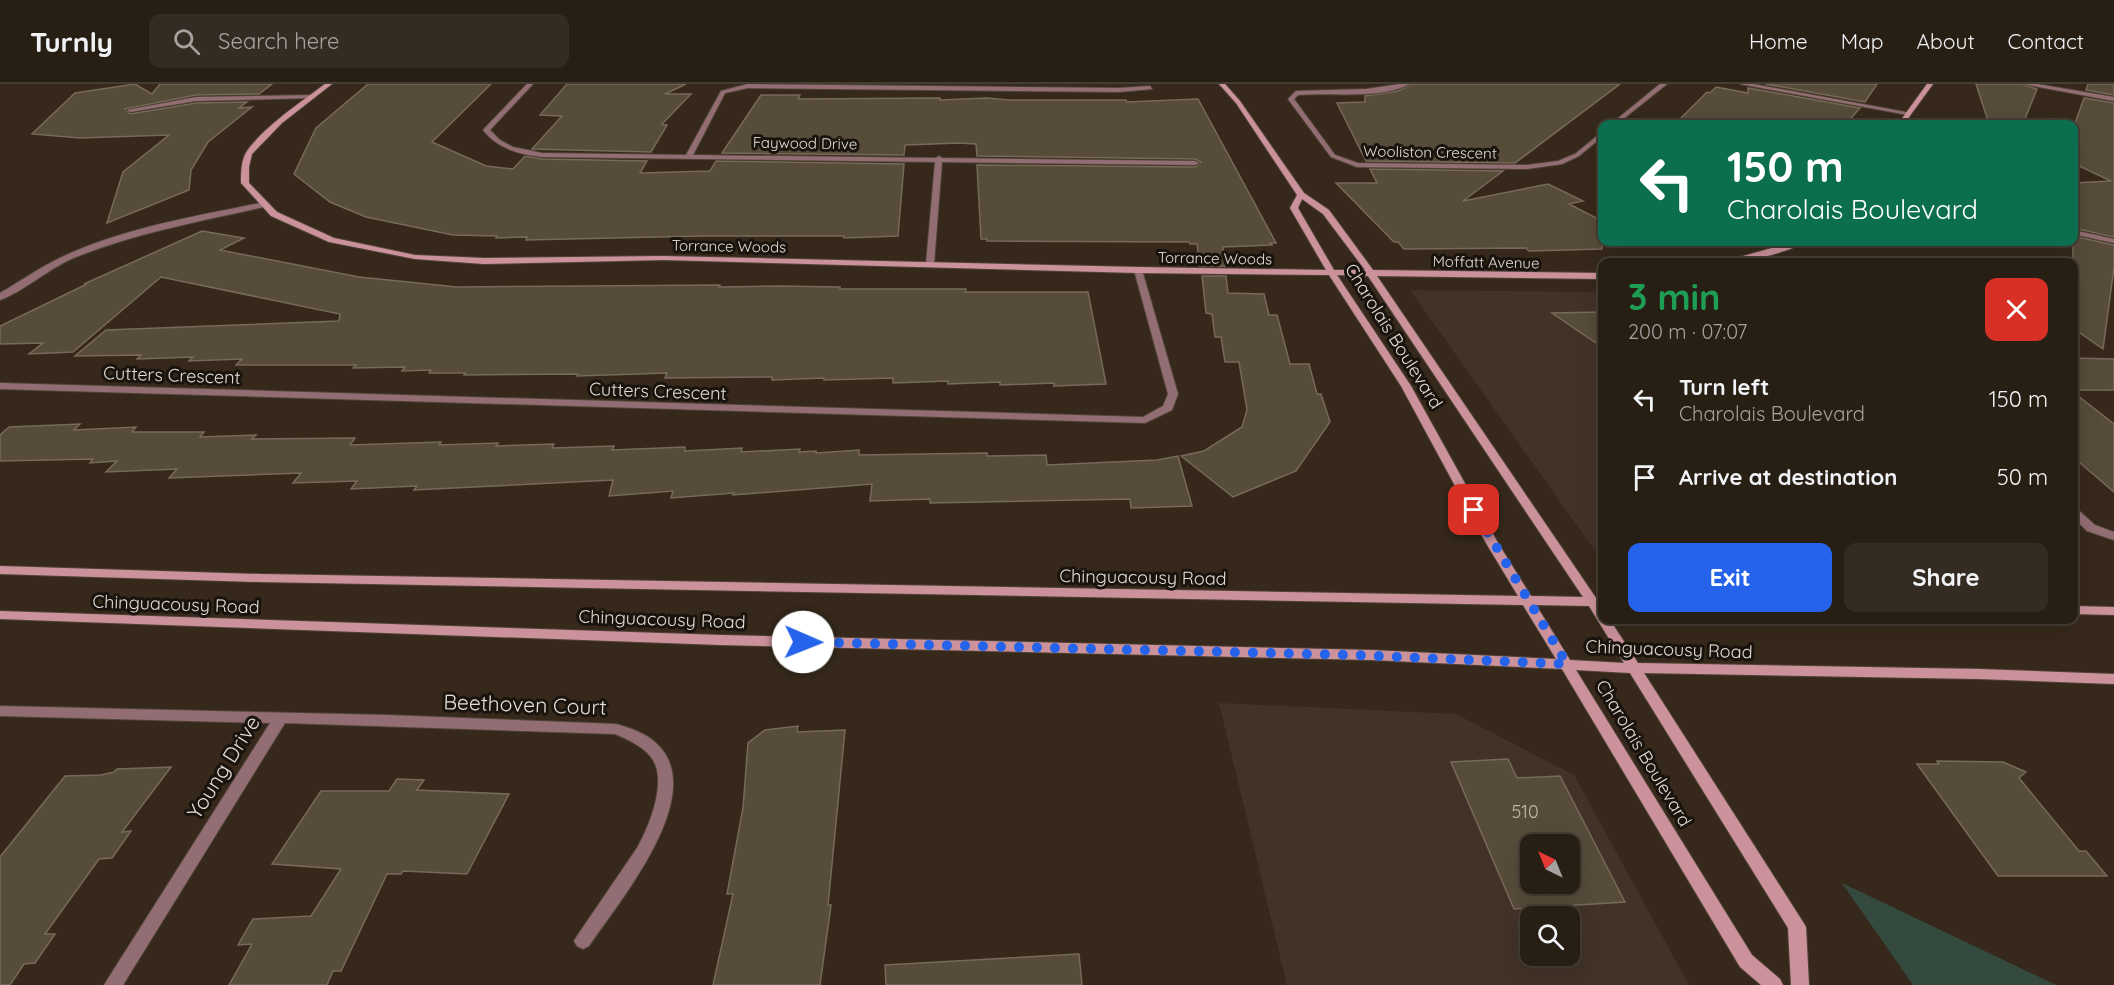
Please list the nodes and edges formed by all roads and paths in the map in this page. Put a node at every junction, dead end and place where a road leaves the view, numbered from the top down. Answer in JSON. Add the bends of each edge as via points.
{"nodes":[{"id":1,"x":329,"y":84,"type":"edge"},
{"id":2,"x":530,"y":84,"type":"edge"},
{"id":3,"x":1222,"y":84,"type":"edge"},
{"id":4,"x":1407,"y":84,"type":"edge"},
{"id":5,"x":1665,"y":84,"type":"edge"},
{"id":6,"x":1743,"y":84,"type":"edge"},
{"id":7,"x":1930,"y":84,"type":"edge"},
{"id":8,"x":2026,"y":84,"type":"edge"},
{"id":9,"x":1150,"y":88,"type":"dead end"},
{"id":10,"x":313,"y":97,"type":"junction"},
{"id":11,"x":2114,"y":99,"type":"edge"},
{"id":12,"x":130,"y":110,"type":"dead end"},
{"id":13,"x":1908,"y":113,"type":"junction"},
{"id":14,"x":1619,"y":120,"type":"edge"},
{"id":15,"x":1903,"y":120,"type":"edge"},
{"id":16,"x":1598,"y":137,"type":"edge"},
{"id":17,"x":689,"y":156,"type":"junction"},
{"id":18,"x":939,"y":158,"type":"junction"},
{"id":19,"x":1195,"y":163,"type":"dead end"},
{"id":20,"x":1301,"y":195,"type":"junction"},
{"id":21,"x":265,"y":204,"type":"junction"},
{"id":22,"x":2078,"y":233,"type":"edge"},
{"id":23,"x":2114,"y":240,"type":"edge"},
{"id":24,"x":1788,"y":246,"type":"edge"},
{"id":25,"x":1745,"y":258,"type":"edge"},
{"id":26,"x":930,"y":264,"type":"junction"},
{"id":27,"x":1138,"y":270,"type":"junction"},
{"id":28,"x":1331,"y":272,"type":"junction"},
{"id":29,"x":1370,"y":272,"type":"junction"},
{"id":30,"x":1598,"y":276,"type":"edge"},
{"id":31,"x":0,"y":297,"type":"edge"},
{"id":32,"x":0,"y":386,"type":"edge"},
{"id":33,"x":2078,"y":516,"type":"edge"},
{"id":34,"x":2114,"y":536,"type":"edge"},
{"id":35,"x":0,"y":570,"type":"edge"},
{"id":36,"x":1528,"y":601,"type":"junction"},
{"id":37,"x":1598,"y":602,"type":"edge"},
{"id":38,"x":2078,"y":610,"type":"edge"},
{"id":39,"x":2114,"y":611,"type":"edge"},
{"id":40,"x":0,"y":615,"type":"edge"},
{"id":41,"x":1606,"y":624,"type":"edge"},
{"id":42,"x":1567,"y":664,"type":"junction"},
{"id":43,"x":1634,"y":668,"type":"junction"},
{"id":44,"x":2114,"y":679,"type":"edge"},
{"id":45,"x":0,"y":711,"type":"edge"},
{"id":46,"x":280,"y":719,"type":"junction"},
{"id":47,"x":583,"y":941,"type":"dead end"},
{"id":48,"x":113,"y":985,"type":"edge"},
{"id":49,"x":1774,"y":985,"type":"edge"},
{"id":50,"x":1800,"y":985,"type":"edge"}],
"edges":[{"from":1,"to":10,"type":"street","name":"Torrance Woods"},
{"from":2,"to":17,"type":"street","name":"Faywood Drive","via":[[486,130],[494,140],[516,152]]},
{"from":3,"to":20,"type":"street","name":"Charolais Boulevard"},
{"from":4,"to":16,"type":"street","name":"Wooliston Crescent","via":[[1390,90],[1296,93],[1291,99],[1333,156],[1357,165],[1527,167],[1577,155]]},
{"from":5,"to":14,"type":"street"},
{"from":6,"to":13,"type":"street"},
{"from":7,"to":13,"type":"street"},
{"from":8,"to":11,"type":"street"},
{"from":9,"to":17,"type":"street","via":[[733,88],[723,92]]},
{"from":10,"to":12,"type":"street","via":[[196,99]]},
{"from":10,"to":21,"type":"street","name":"Torrance Woods","via":[[249,153],[245,183]]},
{"from":13,"to":15,"type":"street"},
{"from":17,"to":18,"type":"street","name":"Faywood Drive"},
{"from":18,"to":19,"type":"street","name":"Faywood Drive"},
{"from":18,"to":26,"type":"street"},
{"from":20,"to":28,"type":"street","name":"Charolais Boulevard","via":[[1294,208]]},
{"from":20,"to":29,"type":"street","name":"Charolais Boulevard","via":[[1326,212]]},
{"from":21,"to":26,"type":"street","name":"Torrance Woods","via":[[274,214],[332,240],[415,257],[484,261],[663,258]]},
{"from":21,"to":31,"type":"street","via":[[103,245],[67,258]]},
{"from":22,"to":23,"type":"street"},
{"from":24,"to":25,"type":"street"},
{"from":26,"to":27,"type":"street","name":"Torrance Woods"},
{"from":27,"to":28,"type":"street","name":"Torrance Woods"},
{"from":27,"to":32,"type":"street","name":"Cutters Crescent","via":[[1173,394],[1168,408],[1145,420]]},
{"from":28,"to":29,"type":"street","name":"Torrance Woods"},
{"from":28,"to":36,"type":"street","name":"Charolais Boulevard","via":[[1406,386]]},
{"from":29,"to":30,"type":"street","name":"Moffatt Avenue"},
{"from":29,"to":37,"type":"street","name":"Charolais Boulevard"},
{"from":33,"to":34,"type":"street","via":[[2091,528]]},
{"from":35,"to":36,"type":"street","name":"Chinguacousy Road"},
{"from":36,"to":37,"type":"street","name":"Chinguacousy Road"},
{"from":36,"to":42,"type":"street","name":"Charolais Boulevard"},
{"from":38,"to":39,"type":"street"},
{"from":40,"to":42,"type":"street","name":"Chinguacousy Road"},
{"from":41,"to":43,"type":"street","name":"Charolais Boulevard"},
{"from":42,"to":43,"type":"street","name":"Chinguacousy Road"},
{"from":42,"to":49,"type":"street","name":"Charolais Boulevard","via":[[1746,961]]},
{"from":43,"to":44,"type":"street","name":"Chinguacousy Road"},
{"from":43,"to":50,"type":"street","name":"Charolais Boulevard","via":[[1797,927]]},
{"from":45,"to":46,"type":"street","name":"Young Drive"},
{"from":46,"to":47,"type":"street","name":"Beethoven Court","via":[[616,729],[651,746],[665,769],[664,794],[651,838]]},
{"from":46,"to":48,"type":"street","name":"Young Drive"}]}
